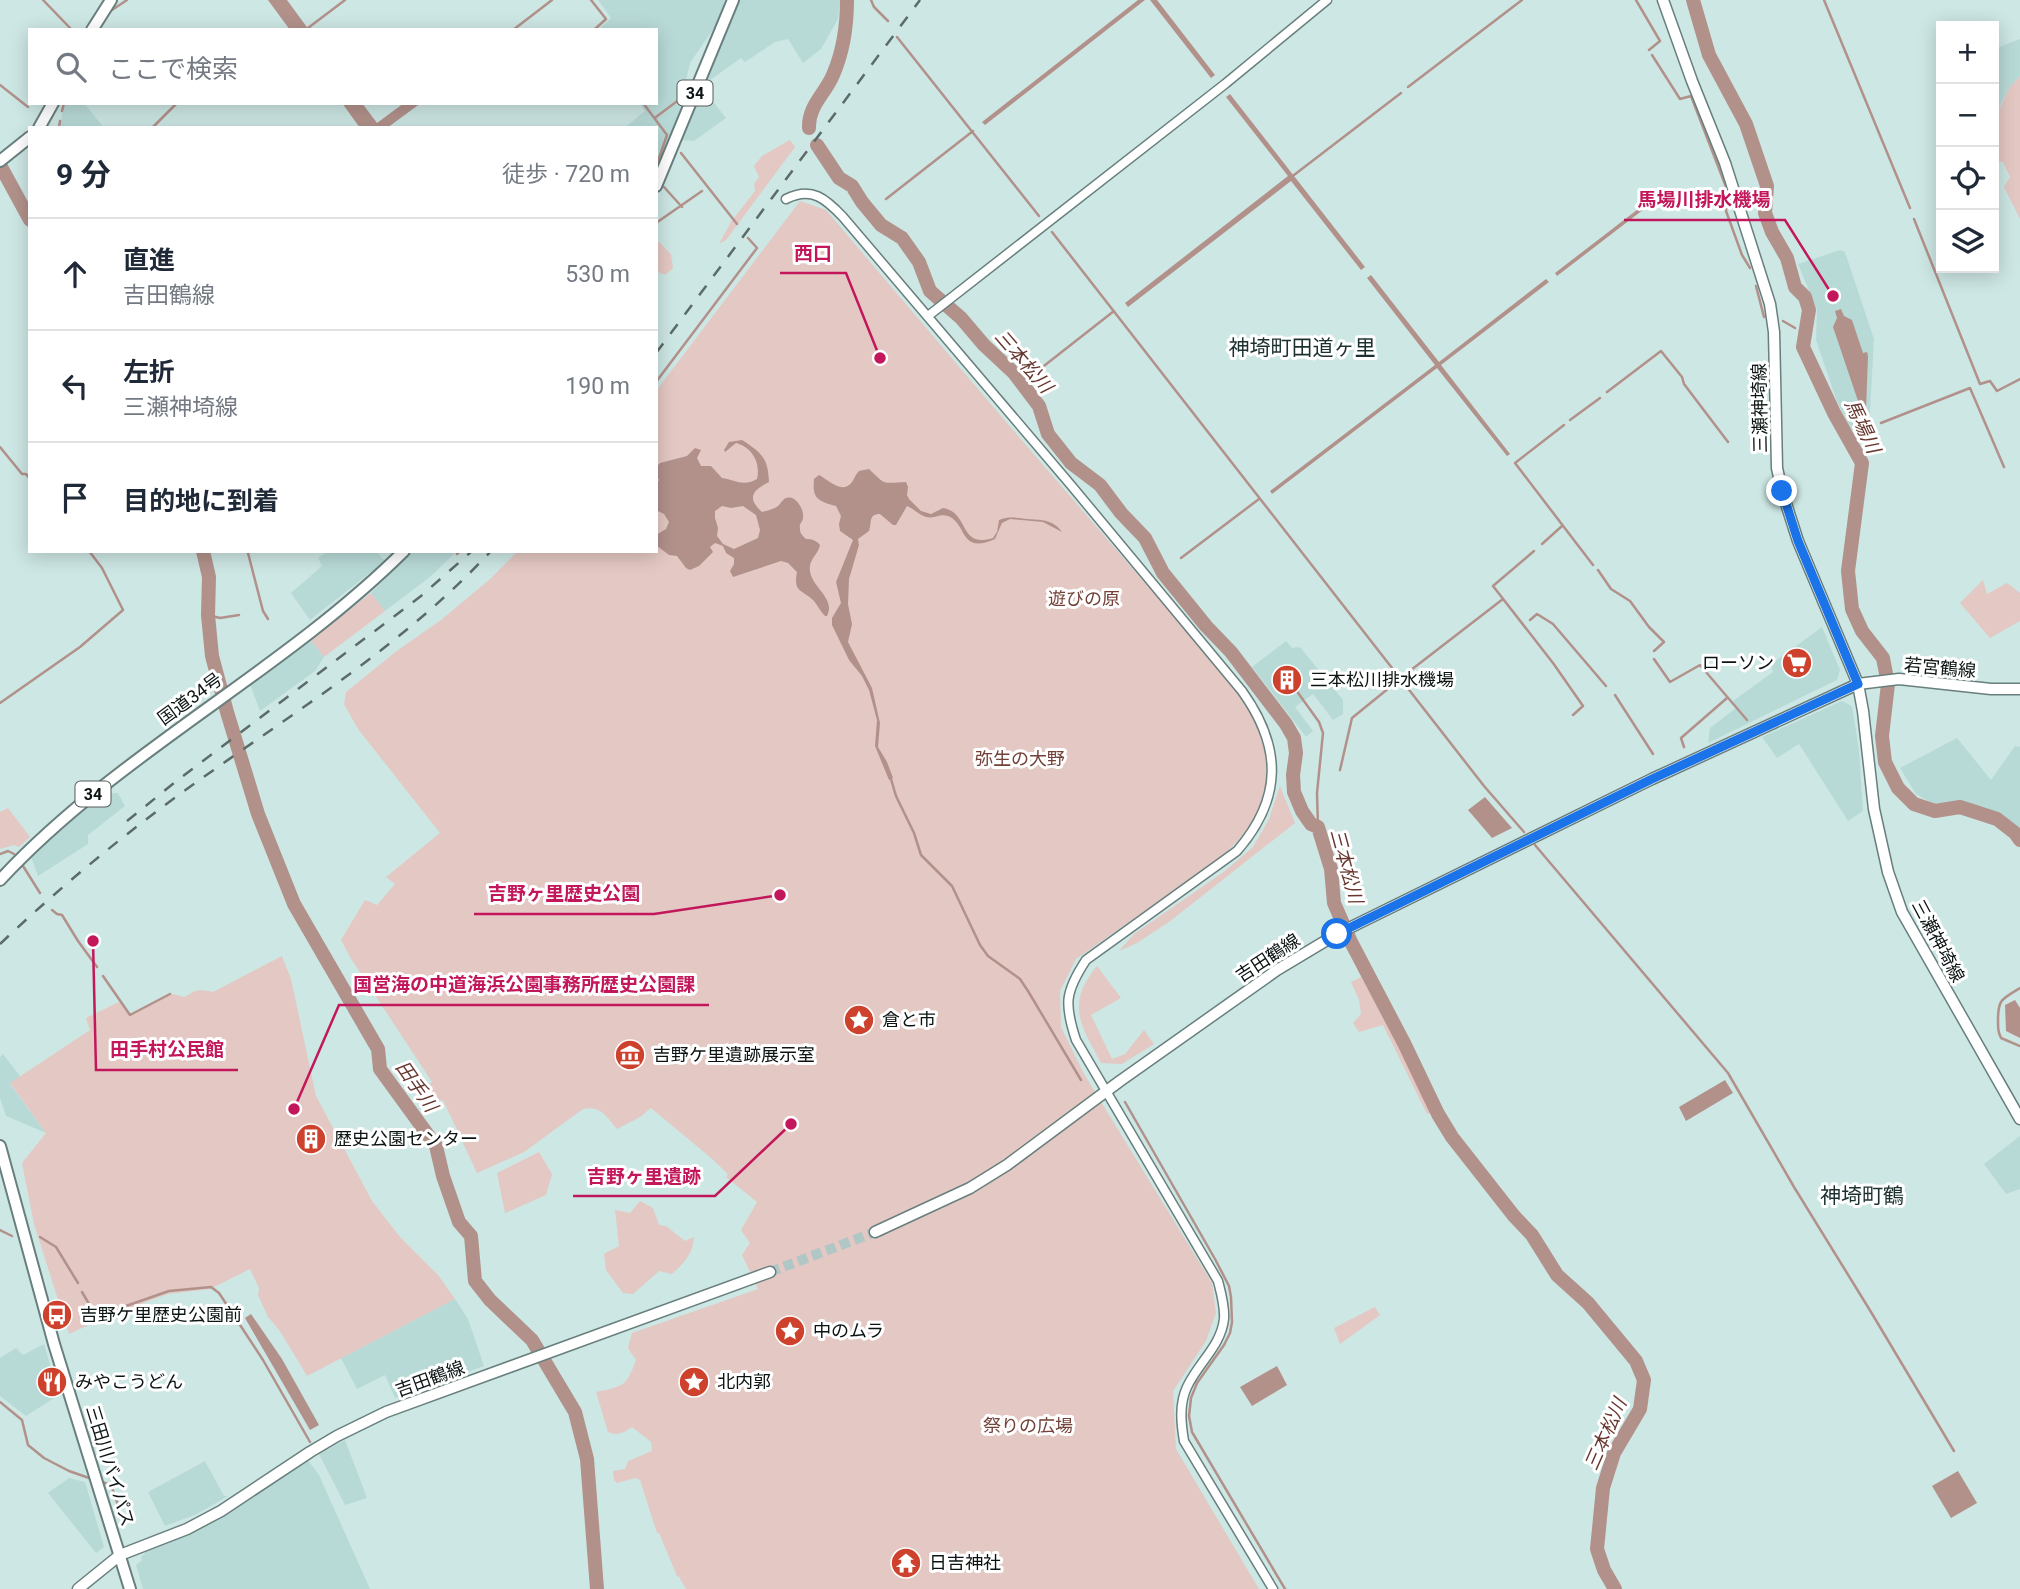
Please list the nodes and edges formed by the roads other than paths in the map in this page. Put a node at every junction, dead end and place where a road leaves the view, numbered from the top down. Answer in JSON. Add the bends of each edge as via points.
{"nodes":[{"id":1,"x":111,"y":0,"type":"edge"},
{"id":2,"x":733,"y":0,"type":"edge"},
{"id":3,"x":1327,"y":0,"type":"edge"},
{"id":4,"x":1663,"y":0,"type":"edge"},
{"id":5,"x":93,"y":28,"type":"edge"},
{"id":6,"x":52,"y":105,"type":"edge"},
{"id":7,"x":40,"y":126,"type":"edge"},
{"id":8,"x":27,"y":140,"type":"edge"},
{"id":9,"x":0,"y":161,"type":"edge"},
{"id":10,"x":658,"y":181,"type":"edge"},
{"id":11,"x":786,"y":199,"type":"dead end"},
{"id":12,"x":931,"y":313,"type":"junction"},
{"id":13,"x":402,"y":553,"type":"edge"},
{"id":14,"x":1858,"y":684,"type":"junction"},
{"id":15,"x":2020,"y":689,"type":"edge"},
{"id":16,"x":0,"y":880,"type":"edge"},
{"id":17,"x":1106,"y":1093,"type":"junction"},
{"id":18,"x":2020,"y":1119,"type":"edge"},
{"id":19,"x":0,"y":1146,"type":"edge"},
{"id":20,"x":875,"y":1232,"type":"tunnel mouth"},
{"id":21,"x":770,"y":1272,"type":"tunnel mouth"},
{"id":22,"x":120,"y":1555,"type":"junction"},
{"id":23,"x":78,"y":1589,"type":"edge"},
{"id":24,"x":131,"y":1589,"type":"edge"},
{"id":25,"x":1273,"y":1589,"type":"edge"}],
"edges":[{"from":1,"to":5,"type":"highway"},
{"from":2,"to":10,"type":"highway","number":"34"},
{"from":3,"to":12,"type":"street"},
{"from":4,"to":14,"type":"main road","name":"三瀬神埼線","via":[[1725,163],[1770,304],[1777,468],[1782,491]]},
{"from":6,"to":7,"type":"highway"},
{"from":8,"to":9,"type":"highway"},
{"from":11,"to":12,"type":"street","via":[[798,193],[826,200]]},
{"from":12,"to":17,"type":"street","via":[[1242,691],[1266,731],[1272,779],[1253,832],[1231,856],[1086,960],[1074,978],[1068,1015],[1076,1041]]},
{"from":13,"to":16,"type":"highway","name":"国道34号","number":"34","via":[[332,614],[58,822]]},
{"from":14,"to":15,"type":"main road","name":"若宮鶴線","via":[[1899,679]]},
{"from":14,"to":17,"type":"main road","name":"吉田鶴線","via":[[1337,934],[1276,970]]},
{"from":14,"to":18,"type":"main road","name":"三瀬神埼線","via":[[1874,809],[1902,912]]},
{"from":17,"to":20,"type":"main road","name":"吉田鶴線","via":[[970,1188]]},
{"from":17,"to":25,"type":"street","via":[[1217,1281],[1223,1301],[1221,1332],[1186,1389],[1180,1419],[1184,1441]]},
{"from":19,"to":22,"type":"highway","name":"三田川バイパス","via":[[54,1344]]},
{"from":21,"to":22,"type":"main road","name":"吉田鶴線","via":[[386,1412],[328,1442],[210,1517]]},
{"from":22,"to":23,"type":"main road","name":"吉田鶴線"},
{"from":22,"to":24,"type":"highway","name":"三田川バイパス"}]}
